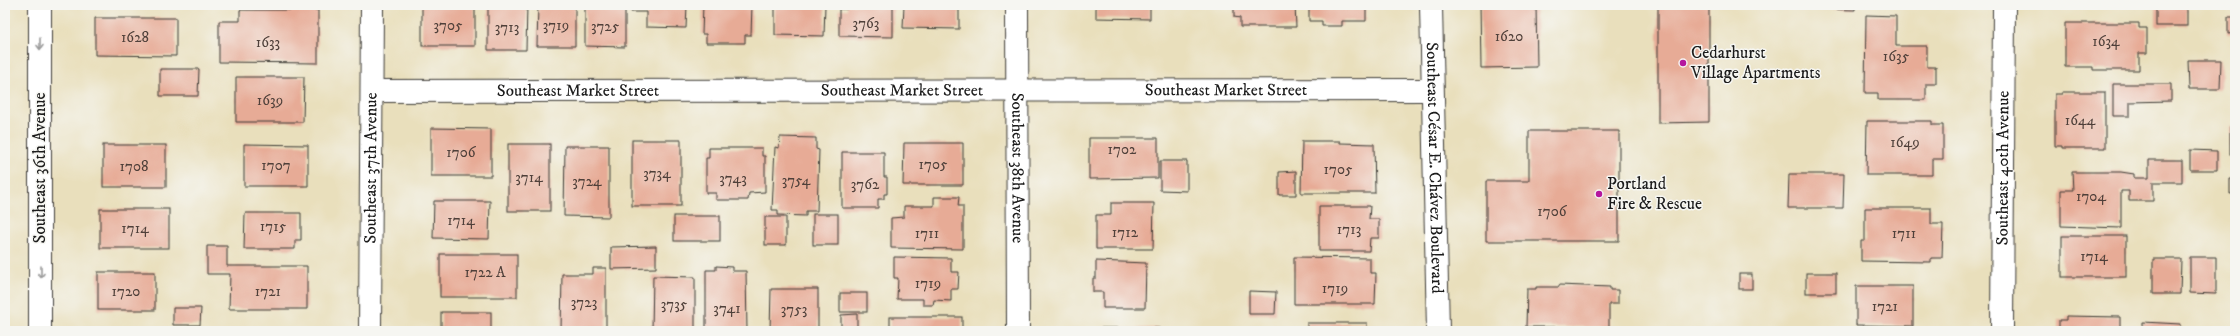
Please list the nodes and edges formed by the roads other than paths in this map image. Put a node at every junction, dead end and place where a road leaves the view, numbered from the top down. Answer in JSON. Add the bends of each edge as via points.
{"nodes":[{"id":1,"x":40,"y":5,"type":"edge"},
{"id":2,"x":372,"y":5,"type":"edge"},
{"id":3,"x":1017,"y":5,"type":"edge"},
{"id":4,"x":1431,"y":5,"type":"edge"},
{"id":5,"x":2004,"y":5,"type":"edge"},
{"id":6,"x":1016,"y":90,"type":"junction"},
{"id":7,"x":1432,"y":90,"type":"junction"},
{"id":8,"x":372,"y":91,"type":"junction"},
{"id":9,"x":40,"y":331,"type":"edge"},
{"id":10,"x":370,"y":331,"type":"edge"},
{"id":11,"x":1018,"y":331,"type":"edge"},
{"id":12,"x":1438,"y":331,"type":"edge"},
{"id":13,"x":2002,"y":331,"type":"edge"}],
"edges":[{"from":1,"to":9,"type":"street","name":"Southeast 36th Avenue","one_way":true},
{"from":2,"to":8,"type":"street","name":"Southeast 37th Avenue"},
{"from":3,"to":6,"type":"street","name":"Southeast 38th Avenue"},
{"from":4,"to":7,"type":"street","name":"Southeast César E. Chávez Boulevard"},
{"from":5,"to":13,"type":"street","name":"Southeast 40th Avenue"},
{"from":6,"to":7,"type":"street","name":"Southeast Market Street"},
{"from":6,"to":8,"type":"street","name":"Southeast Market Street"},
{"from":6,"to":11,"type":"street","name":"Southeast 38th Avenue"},
{"from":7,"to":12,"type":"street","name":"Southeast César E. Chávez Boulevard"},
{"from":8,"to":10,"type":"street","name":"Southeast 37th Avenue"}]}
